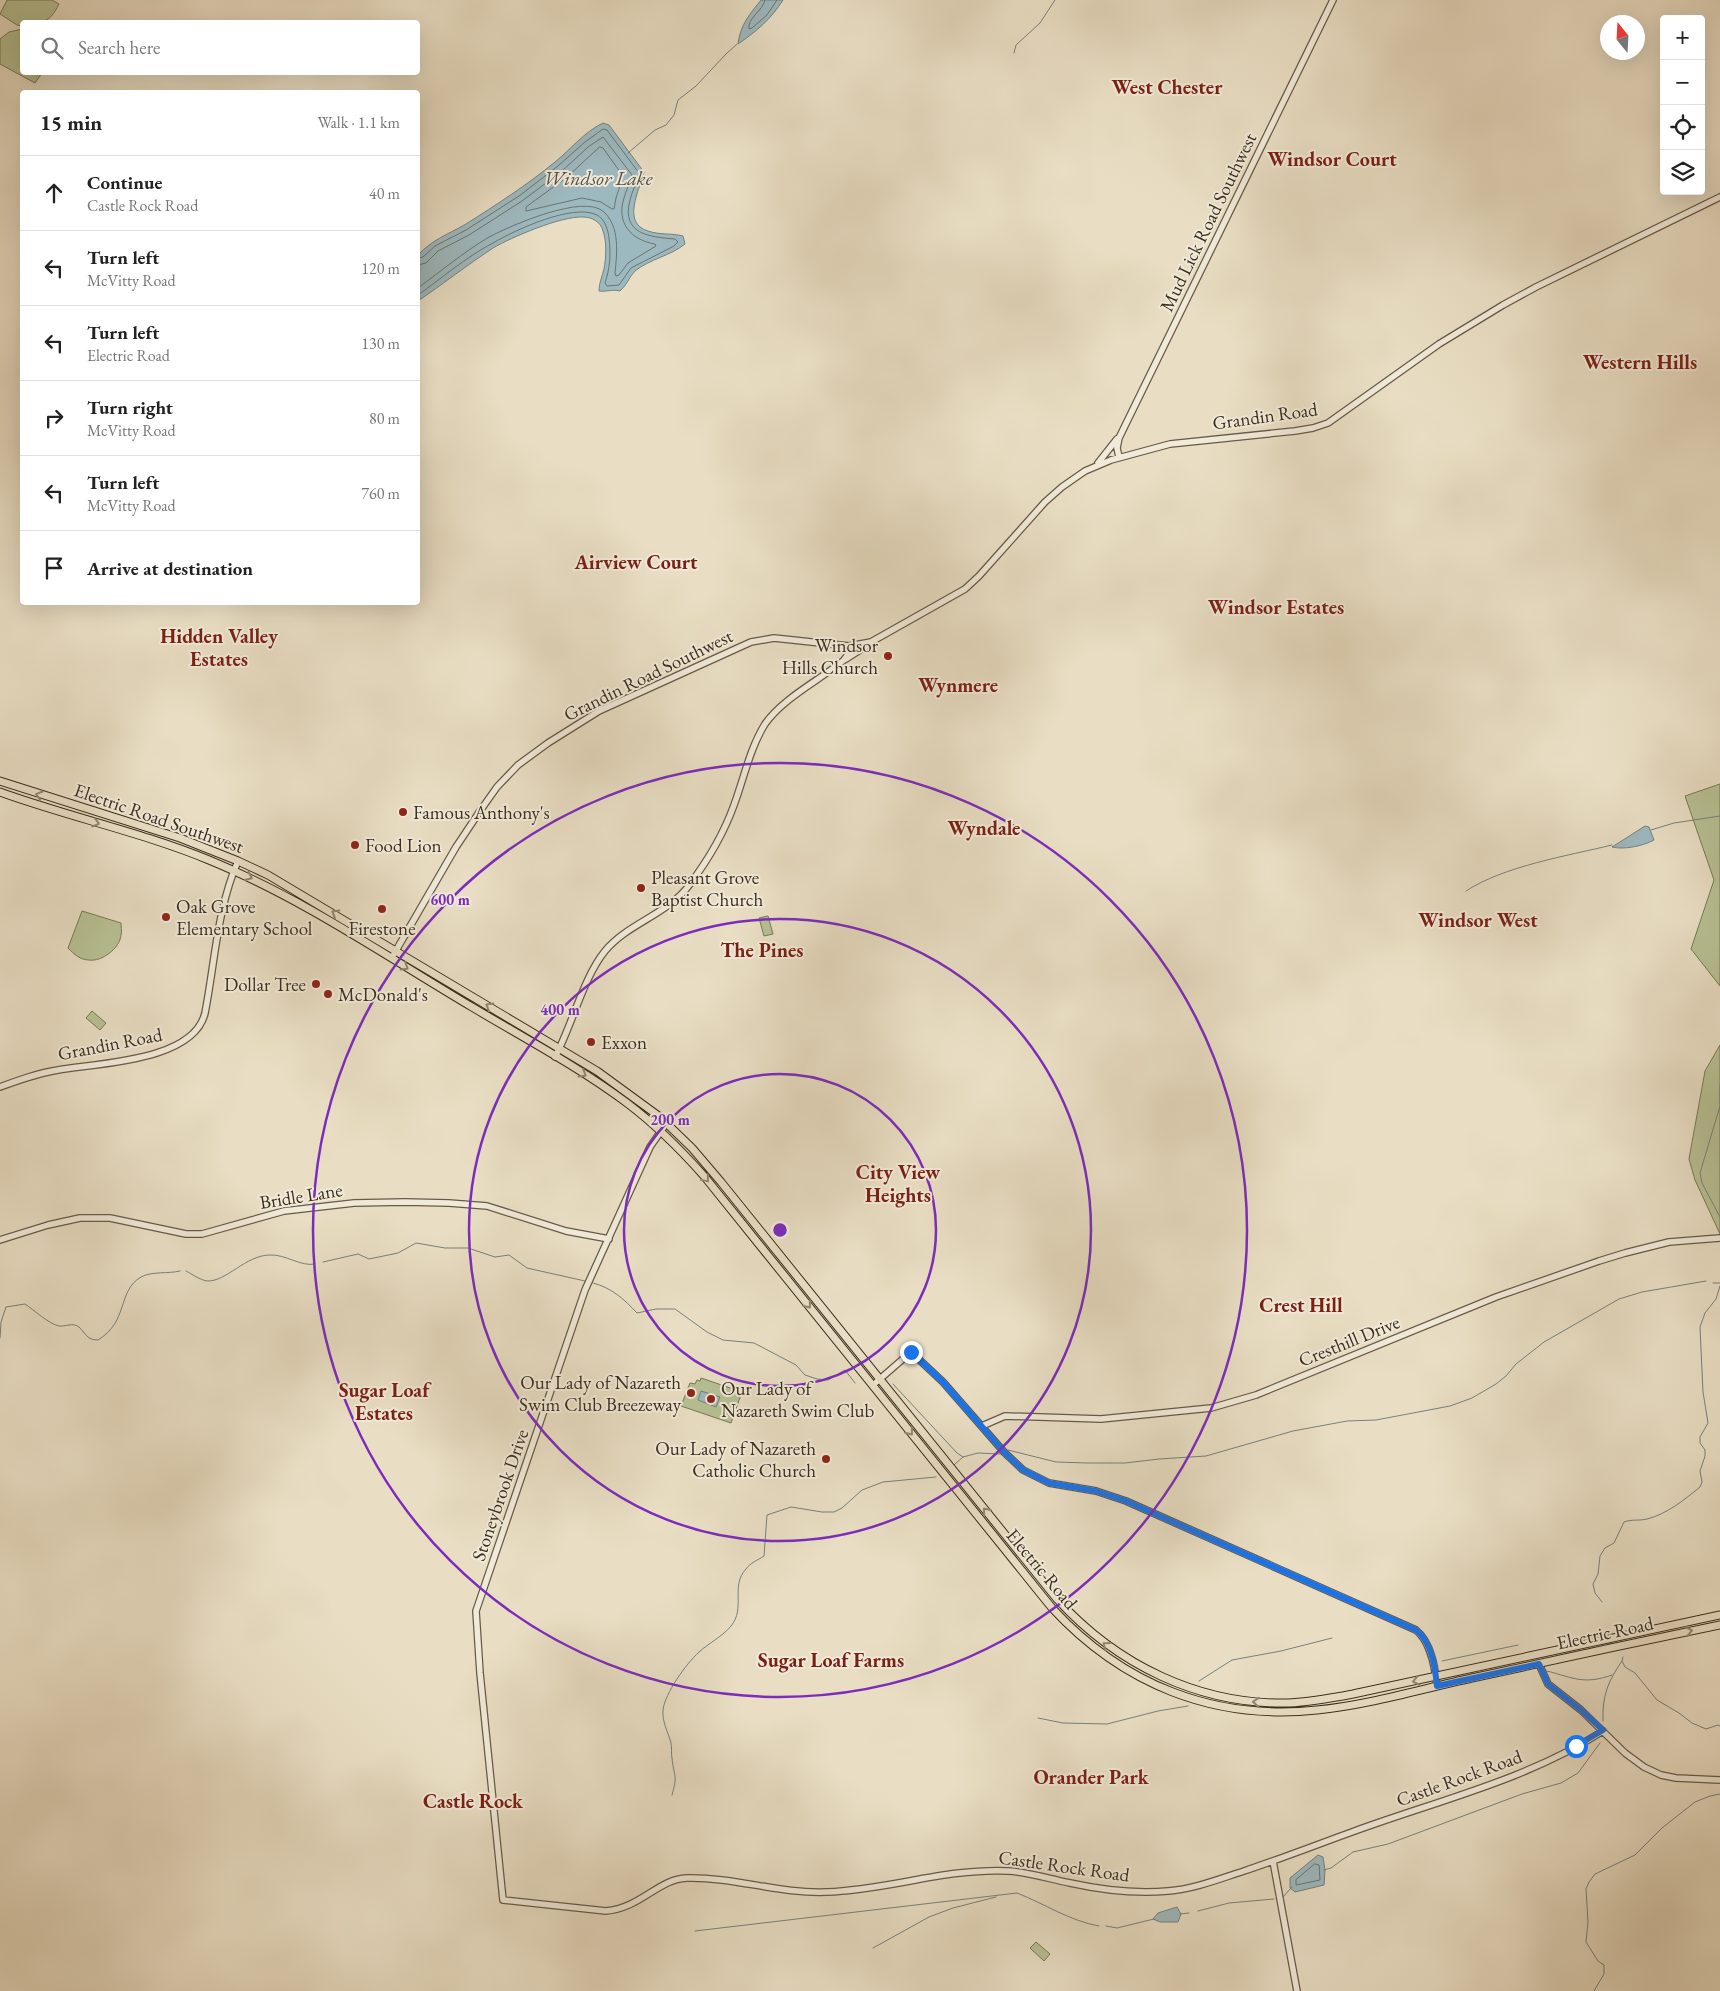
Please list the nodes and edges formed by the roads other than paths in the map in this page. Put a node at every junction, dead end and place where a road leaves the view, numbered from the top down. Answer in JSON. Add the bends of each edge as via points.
{"nodes":[{"id":1,"x":1333,"y":0,"type":"edge"},
{"id":2,"x":1720,"y":197,"type":"edge"},
{"id":3,"x":1118,"y":438,"type":"junction"},
{"id":4,"x":1119,"y":457,"type":"junction"},
{"id":5,"x":1097,"y":466,"type":"junction"},
{"id":6,"x":880,"y":638,"type":"joint"},
{"id":7,"x":872,"y":642,"type":"junction"},
{"id":8,"x":849,"y":646,"type":"junction"},
{"id":9,"x":842,"y":662,"type":"junction"},
{"id":10,"x":0,"y":781,"type":"edge"},
{"id":11,"x":0,"y":792,"type":"edge"},
{"id":12,"x":238,"y":861,"type":"junction"},
{"id":13,"x":234,"y":870,"type":"junction"},
{"id":14,"x":396,"y":950,"type":"junction"},
{"id":15,"x":391,"y":958,"type":"junction"},
{"id":16,"x":526,"y":1040,"type":"joint"},
{"id":17,"x":560,"y":1049,"type":"junction"},
{"id":18,"x":555,"y":1057,"type":"junction"},
{"id":19,"x":0,"y":1087,"type":"edge"},
{"id":20,"x":666,"y":1124,"type":"junction"},
{"id":21,"x":660,"y":1130,"type":"junction"},
{"id":22,"x":1720,"y":1238,"type":"edge"},
{"id":23,"x":609,"y":1239,"type":"junction"},
{"id":24,"x":0,"y":1240,"type":"edge"},
{"id":25,"x":880,"y":1379,"type":"junction"},
{"id":26,"x":872,"y":1385,"type":"junction"},
{"id":27,"x":982,"y":1426,"type":"junction"},
{"id":28,"x":1720,"y":1615,"type":"edge"},
{"id":29,"x":1720,"y":1624,"type":"edge"},
{"id":30,"x":1539,"y":1664,"type":"junction"},
{"id":31,"x":1436,"y":1676,"type":"junction"},
{"id":32,"x":1437,"y":1686,"type":"junction"},
{"id":33,"x":1603,"y":1730,"type":"junction"},
{"id":34,"x":1720,"y":1780,"type":"edge"},
{"id":35,"x":1273,"y":1861,"type":"junction"},
{"id":36,"x":503,"y":1900,"type":"joint"},
{"id":37,"x":1296,"y":1991,"type":"edge"}],
"edges":[{"from":1,"to":3,"type":"street","name":"Mud Lick Road Southwest"},
{"from":2,"to":4,"type":"street","name":"Grandin Road","via":[[1504,305],[1439,344],[1328,423],[1295,431],[1185,441]]},
{"from":3,"to":4,"type":"street","name":"Mud Lick Road Southwest"},
{"from":3,"to":5,"type":"street"},
{"from":4,"to":5,"type":"street","name":"Grandin Road"},
{"from":5,"to":6,"type":"street","name":"Grandin Road","via":[[1072,479],[1045,502],[965,589]]},
{"from":6,"to":7,"type":"street","name":"Grandin Road Southwest"},
{"from":7,"to":8,"type":"street","name":"Grandin Road Southwest"},
{"from":7,"to":9,"type":"street"},
{"from":8,"to":9,"type":"street"},
{"from":8,"to":14,"type":"street","name":"Grandin Road Southwest","via":[[783,638],[751,642],[599,711],[548,743],[510,773],[489,796]]},
{"from":9,"to":17,"type":"street","via":[[788,702],[766,723],[716,843],[690,884],[604,952]]},
{"from":12,"to":10,"type":"main road","name":"Electric Road Southwest","one_way":true,"via":[[180,838]]},
{"from":11,"to":13,"type":"main road","name":"Electric Road Southwest","one_way":true,"via":[[178,848]]},
{"from":12,"to":13,"type":"street","name":"Grandin Road"},
{"from":14,"to":12,"type":"main road","name":"Electric Road Southwest","one_way":true,"via":[[308,897]]},
{"from":13,"to":15,"type":"main road","name":"Electric Road Southwest","one_way":true},
{"from":13,"to":19,"type":"street","name":"Grandin Road","via":[[214,951],[205,1013],[201,1026],[192,1036],[169,1049],[146,1056],[47,1072]]},
{"from":14,"to":15,"type":"street","name":"Grandin Road Southwest"},
{"from":17,"to":14,"type":"main road","name":"Electric Road Southwest","one_way":true},
{"from":15,"to":16,"type":"main road","name":"Electric Road Southwest","one_way":true},
{"from":16,"to":18,"type":"main road","name":"Electric Road"},
{"from":17,"to":18,"type":"street"},
{"from":17,"to":20,"type":"main road","name":"Electric Road","via":[[644,1104]]},
{"from":18,"to":21,"type":"main road","name":"Electric Road","one_way":true,"via":[[615,1095]]},
{"from":20,"to":21,"type":"street","name":"Stoneybrook Drive"},
{"from":20,"to":25,"type":"main road","name":"Electric Road","via":[[721,1182]]},
{"from":21,"to":23,"type":"street","name":"Stoneybrook Drive"},
{"from":21,"to":26,"type":"main road","name":"Electric Road","one_way":true,"via":[[704,1176]]},
{"from":22,"to":27,"type":"street","name":"Cresthill Drive","via":[[1669,1242],[1599,1261],[1496,1297],[1225,1406],[1101,1419],[1006,1416]]},
{"from":23,"to":24,"type":"street","name":"Bridle Lane","via":[[566,1231],[487,1206],[404,1202],[284,1210],[202,1234],[186,1234],[110,1218],[80,1218]]},
{"from":23,"to":36,"type":"street","name":"Stoneybrook Drive","via":[[585,1290],[476,1611]]},
{"from":25,"to":26,"type":"street"},
{"from":25,"to":27,"type":"street","via":[[911,1352]]},
{"from":31,"to":25,"type":"main road","name":"Electric Road","one_way":true,"via":[[1325,1700],[1272,1703],[1213,1695],[1145,1669],[1103,1643],[1070,1614]]},
{"from":26,"to":32,"type":"main road","name":"Electric Road","one_way":true,"via":[[1052,1608],[1097,1651],[1141,1678],[1170,1692],[1215,1705],[1273,1712],[1328,1709]]},
{"from":27,"to":31,"type":"street","via":[[1016,1464],[1034,1477],[1126,1501],[1416,1630],[1424,1637]]},
{"from":28,"to":31,"type":"main road","name":"Electric Road"},
{"from":30,"to":29,"type":"main road","name":"Electric Road","one_way":true},
{"from":30,"to":32,"type":"main road","name":"Electric Road"},
{"from":30,"to":33,"type":"street","via":[[1548,1684]]},
{"from":31,"to":32,"type":"street"},
{"from":33,"to":34,"type":"street","via":[[1638,1763],[1654,1772],[1676,1778]]},
{"from":33,"to":35,"type":"street","name":"Castle Rock Road","via":[[1519,1773]]},
{"from":35,"to":36,"type":"street","name":"Castle Rock Road","via":[[1196,1886],[1151,1892],[1103,1889],[1023,1873],[989,1871],[825,1892],[794,1891],[724,1879],[685,1878],[665,1884],[633,1904],[606,1911]]},
{"from":35,"to":37,"type":"street"}]}
